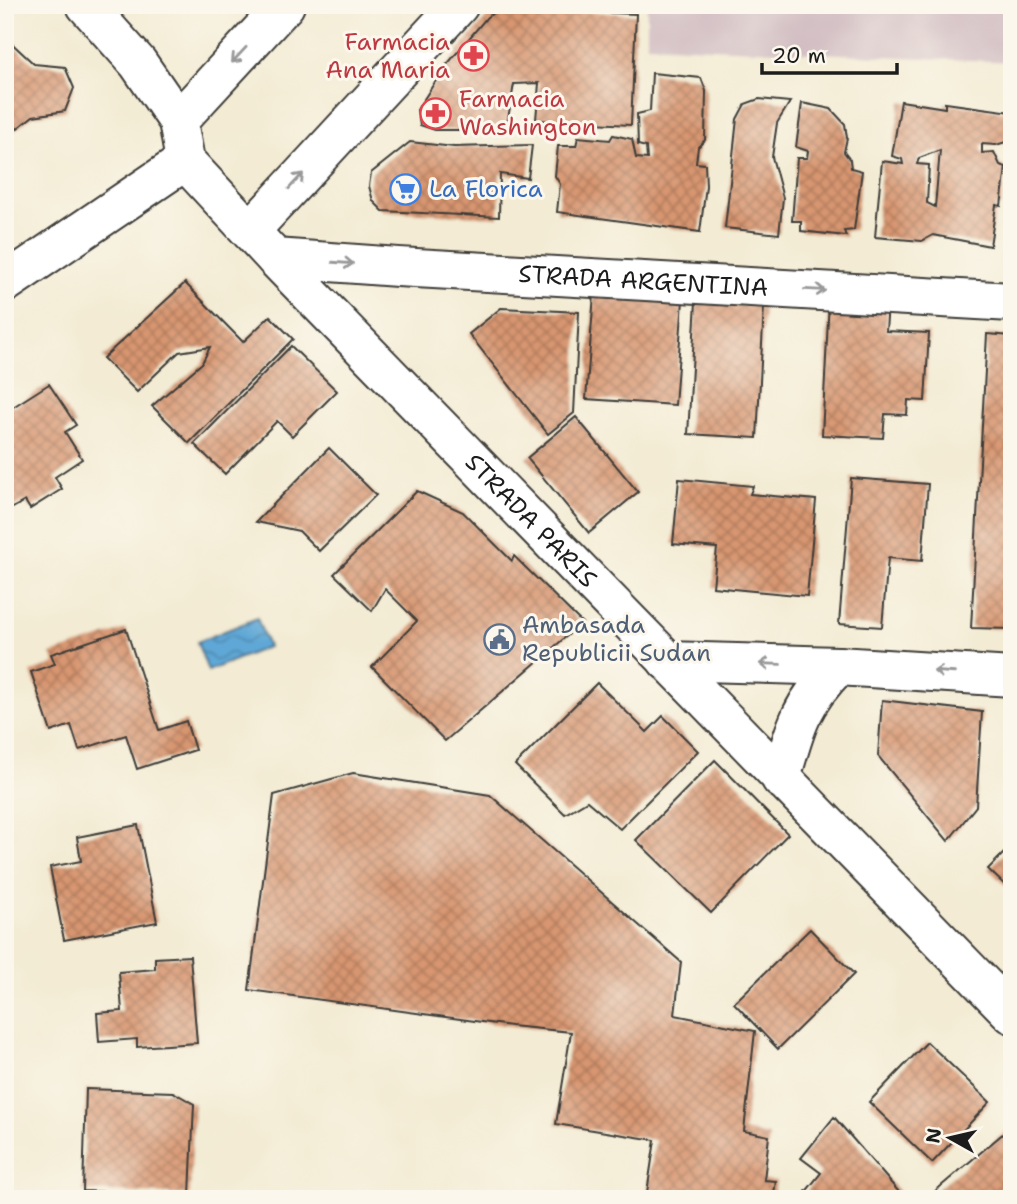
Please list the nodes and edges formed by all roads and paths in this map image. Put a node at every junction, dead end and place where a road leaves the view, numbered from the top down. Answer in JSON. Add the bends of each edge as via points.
{"nodes":[{"id":1,"x":86,"y":5,"type":"edge"},
{"id":2,"x":285,"y":5,"type":"edge"},
{"id":3,"x":459,"y":5,"type":"edge"},
{"id":4,"x":178,"y":121,"type":"junction"},
{"id":5,"x":185,"y":161,"type":"junction"},
{"id":6,"x":262,"y":244,"type":"junction"},
{"id":7,"x":5,"y":284,"type":"edge"},
{"id":8,"x":1012,"y":302,"type":"edge"},
{"id":9,"x":667,"y":661,"type":"junction"},
{"id":10,"x":838,"y":666,"type":"junction"},
{"id":11,"x":1012,"y":677,"type":"edge"},
{"id":12,"x":781,"y":779,"type":"junction"},
{"id":13,"x":1012,"y":1014,"type":"edge"}],
"edges":[{"from":1,"to":4,"type":"street","via":[[138,63]]},
{"from":2,"to":4,"type":"street","one_way":true},
{"from":6,"to":3,"type":"street","one_way":true},
{"from":4,"to":5,"type":"street"},
{"from":5,"to":6,"type":"street","name":"STRADA PARIS"},
{"from":5,"to":7,"type":"street"},
{"from":6,"to":8,"type":"street","name":"STRADA ARGENTINA","one_way":true,"via":[[398,267]]},
{"from":6,"to":9,"type":"street","name":"STRADA PARIS"},
{"from":10,"to":9,"type":"street","one_way":true},
{"from":9,"to":12,"type":"street","name":"STRADA PARIS"},
{"from":11,"to":10,"type":"street","one_way":true},
{"from":10,"to":12,"type":"street","via":[[802,712]]},
{"from":12,"to":13,"type":"street","name":"STRADA PARIS"}]}
